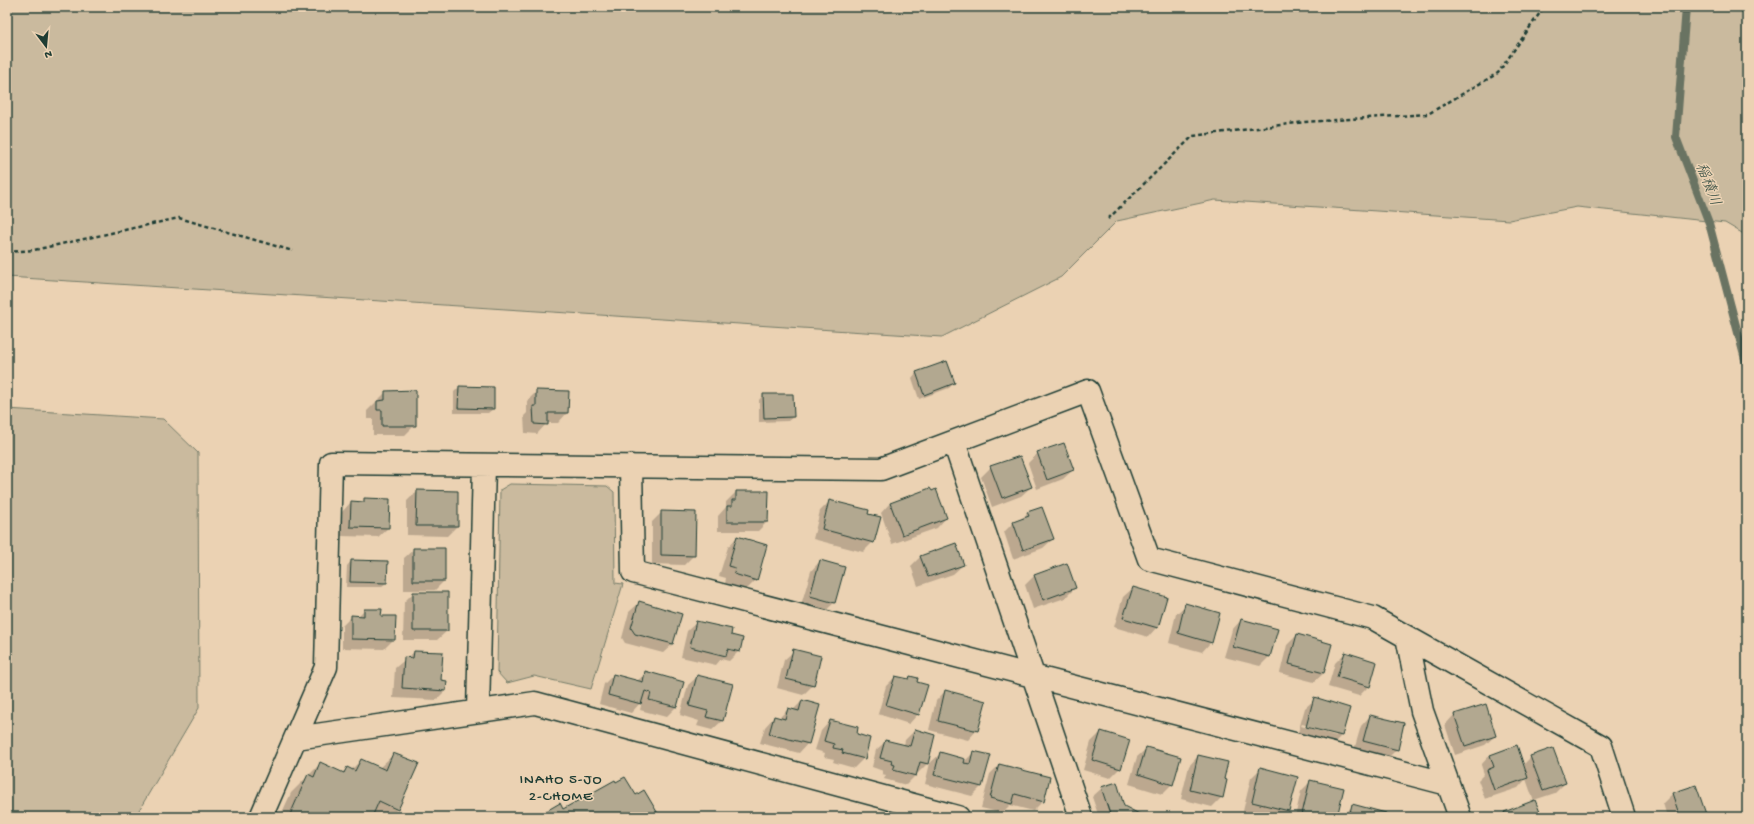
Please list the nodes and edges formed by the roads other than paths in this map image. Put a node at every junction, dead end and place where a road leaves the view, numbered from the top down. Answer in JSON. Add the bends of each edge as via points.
{"nodes":[{"id":1,"x":954,"y":442,"type":"junction"},
{"id":2,"x":484,"y":465,"type":"junction"},
{"id":3,"x":631,"y":466,"type":"junction"},
{"id":4,"x":1407,"y":637,"type":"junction"},
{"id":5,"x":1034,"y":676,"type":"junction"},
{"id":6,"x":478,"y":711,"type":"junction"},
{"id":7,"x":296,"y":738,"type":"junction"},
{"id":8,"x":1448,"y":784,"type":"junction"},
{"id":9,"x":261,"y":817,"type":"edge"},
{"id":10,"x":958,"y":817,"type":"edge"},
{"id":11,"x":1081,"y":817,"type":"edge"},
{"id":12,"x":1460,"y":817,"type":"edge"},
{"id":13,"x":1624,"y":817,"type":"edge"}],
"edges":[{"from":1,"to":3,"type":"street","via":[[881,469]]},
{"from":1,"to":4,"type":"street","via":[[1088,391],[1149,559],[1373,618]]},
{"from":1,"to":5,"type":"street"},
{"from":2,"to":3,"type":"street"},
{"from":2,"to":6,"type":"street"},
{"from":2,"to":7,"type":"street","via":[[330,463],[326,667]]},
{"from":3,"to":5,"type":"street","via":[[633,572]]},
{"from":4,"to":8,"type":"street","via":[[1422,711]]},
{"from":4,"to":13,"type":"street","via":[[1601,746]]},
{"from":5,"to":8,"type":"street"},
{"from":5,"to":11,"type":"street"},
{"from":6,"to":7,"type":"street"},
{"from":6,"to":10,"type":"street","via":[[535,703]]},
{"from":7,"to":9,"type":"street"},
{"from":8,"to":12,"type":"street"}]}
